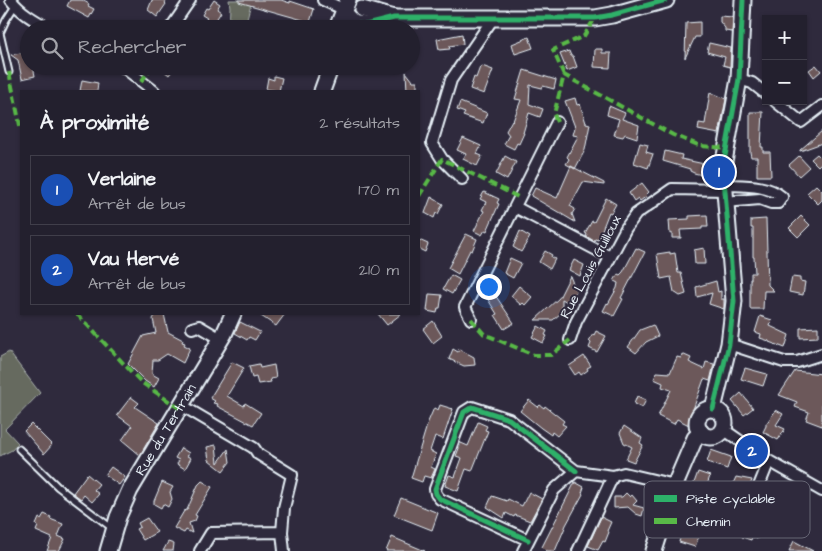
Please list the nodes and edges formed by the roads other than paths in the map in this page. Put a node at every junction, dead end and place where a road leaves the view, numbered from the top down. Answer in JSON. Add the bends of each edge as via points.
{"nodes":[{"id":1,"x":190,"y":0,"type":"edge"},
{"id":2,"x":323,"y":0,"type":"edge"},
{"id":3,"x":666,"y":0,"type":"edge"},
{"id":4,"x":743,"y":0,"type":"edge"},
{"id":5,"x":13,"y":3,"type":"edge"},
{"id":6,"x":363,"y":4,"type":"edge"},
{"id":7,"x":346,"y":5,"type":"edge"},
{"id":8,"x":494,"y":17,"type":"junction"},
{"id":9,"x":394,"y":18,"type":"junction"},
{"id":10,"x":35,"y":20,"type":"edge"},
{"id":11,"x":176,"y":20,"type":"edge"},
{"id":12,"x":340,"y":20,"type":"edge"},
{"id":13,"x":353,"y":20,"type":"edge"},
{"id":14,"x":358,"y":20,"type":"edge"},
{"id":15,"x":386,"y":20,"type":"edge"},
{"id":16,"x":0,"y":33,"type":"edge"},
{"id":17,"x":9,"y":72,"type":"dead end"},
{"id":18,"x":134,"y":75,"type":"edge"},
{"id":19,"x":328,"y":75,"type":"edge"},
{"id":20,"x":739,"y":79,"type":"junction"},
{"id":21,"x":153,"y":90,"type":"edge"},
{"id":22,"x":322,"y":90,"type":"edge"},
{"id":23,"x":762,"y":91,"type":"edge"},
{"id":24,"x":780,"y":105,"type":"edge"},
{"id":25,"x":822,"y":106,"type":"edge"},
{"id":26,"x":557,"y":122,"type":"dead end"},
{"id":27,"x":462,"y":179,"type":"dead end"},
{"id":28,"x":725,"y":192,"type":"junction"},
{"id":29,"x":516,"y":207,"type":"junction"},
{"id":30,"x":610,"y":257,"type":"junction"},
{"id":31,"x":233,"y":315,"type":"edge"},
{"id":32,"x":471,"y":319,"type":"dead end"},
{"id":33,"x":196,"y":325,"type":"dead end"},
{"id":34,"x":221,"y":340,"type":"junction"},
{"id":35,"x":570,"y":340,"type":"dead end"},
{"id":36,"x":729,"y":344,"type":"junction"},
{"id":37,"x":822,"y":354,"type":"edge"},
{"id":38,"x":181,"y":405,"type":"junction"},
{"id":39,"x":713,"y":409,"type":"junction"},
{"id":40,"x":722,"y":429,"type":"junction"},
{"id":41,"x":701,"y":432,"type":"junction"},
{"id":42,"x":19,"y":449,"type":"dead end"},
{"id":43,"x":769,"y":461,"type":"junction"},
{"id":44,"x":576,"y":471,"type":"junction"},
{"id":45,"x":612,"y":476,"type":"junction"},
{"id":46,"x":659,"y":481,"type":"edge"},
{"id":47,"x":678,"y":481,"type":"edge"},
{"id":48,"x":761,"y":481,"type":"edge"},
{"id":49,"x":804,"y":481,"type":"edge"},
{"id":50,"x":810,"y":484,"type":"edge"},
{"id":51,"x":822,"y":491,"type":"edge"},
{"id":52,"x":113,"y":529,"type":"junction"},
{"id":53,"x":282,"y":532,"type":"junction"},
{"id":54,"x":659,"y":538,"type":"edge"},
{"id":55,"x":528,"y":540,"type":"junction"},
{"id":56,"x":655,"y":550,"type":"edge"},
{"id":57,"x":108,"y":551,"type":"edge"},
{"id":58,"x":200,"y":551,"type":"edge"},
{"id":59,"x":284,"y":551,"type":"edge"},
{"id":60,"x":523,"y":551,"type":"edge"},
{"id":61,"x":578,"y":551,"type":"edge"}],
"edges":[{"from":1,"to":11,"type":"street"},
{"from":2,"to":7,"type":"street"},
{"from":3,"to":8,"type":"street","via":[[595,18]]},
{"from":4,"to":20,"type":"street"},
{"from":5,"to":10,"type":"street"},
{"from":5,"to":16,"type":"lane"},
{"from":6,"to":7,"type":"street"},
{"from":6,"to":9,"type":"street"},
{"from":6,"to":14,"type":"street"},
{"from":7,"to":12,"type":"street"},
{"from":7,"to":13,"type":"street"},
{"from":8,"to":9,"type":"street"},
{"from":8,"to":27,"type":"street","via":[[451,80],[432,143],[442,159]]},
{"from":9,"to":15,"type":"street"},
{"from":16,"to":17,"type":"lane"},
{"from":18,"to":21,"type":"street"},
{"from":19,"to":22,"type":"street"},
{"from":20,"to":23,"type":"street"},
{"from":20,"to":28,"type":"street","via":[[723,167]]},
{"from":24,"to":25,"type":"street","via":[[801,122]]},
{"from":26,"to":29,"type":"street"},
{"from":28,"to":30,"type":"street","name":"Rue Louis Guilloux","via":[[672,189],[636,214]]},
{"from":28,"to":36,"type":"street","via":[[734,301]]},
{"from":29,"to":30,"type":"street"},
{"from":29,"to":32,"type":"street","via":[[465,307]]},
{"from":30,"to":35,"type":"street","name":"Rue Louis Guilloux"},
{"from":31,"to":34,"type":"street","name":"Rue du Tertrain"},
{"from":33,"to":34,"type":"street"},
{"from":34,"to":38,"type":"street","name":"Rue du Tertrain"},
{"from":36,"to":37,"type":"street","via":[[784,362],[797,362]]},
{"from":36,"to":39,"type":"street"},
{"from":38,"to":52,"type":"street","name":"Rue du Tertrain","via":[[130,490]]},
{"from":38,"to":53,"type":"street","via":[[254,448],[258,454],[292,475]]},
{"from":39,"to":40,"type":"street","via":[[723,417]]},
{"from":39,"to":41,"type":"street","via":[[705,410],[699,416],[697,424]]},
{"from":40,"to":41,"type":"street","via":[[712,436]]},
{"from":40,"to":43,"type":"street"},
{"from":41,"to":47,"type":"street","via":[[695,438]]},
{"from":42,"to":52,"type":"lane","via":[[58,487]]},
{"from":43,"to":48,"type":"street"},
{"from":43,"to":49,"type":"street"},
{"from":44,"to":45,"type":"street"},
{"from":44,"to":55,"type":"street","via":[[554,490]]},
{"from":44,"to":55,"type":"street","via":[[509,419],[472,407],[464,412],[435,489],[436,494],[440,499]]},
{"from":45,"to":46,"type":"street","via":[[624,473]]},
{"from":45,"to":61,"type":"street"},
{"from":50,"to":51,"type":"street"},
{"from":52,"to":57,"type":"street","name":"Rue du Tertrain"},
{"from":53,"to":58,"type":"street","via":[[211,532]]},
{"from":53,"to":59,"type":"street"},
{"from":54,"to":56,"type":"street"},
{"from":55,"to":60,"type":"street"}]}
